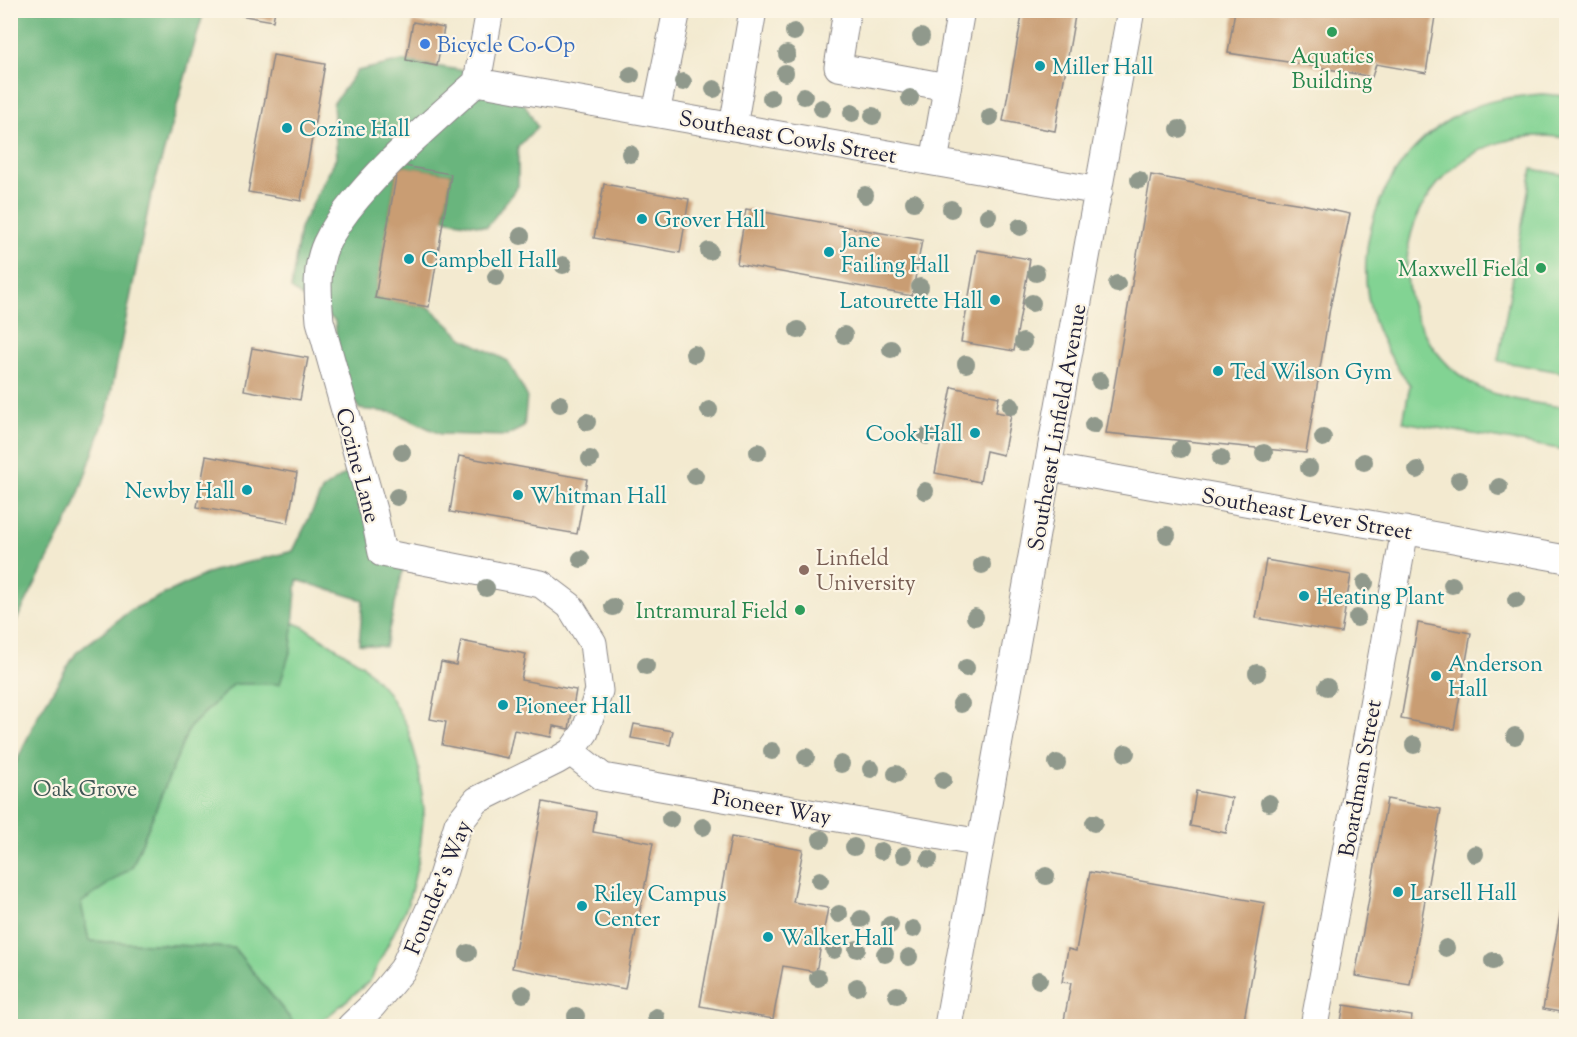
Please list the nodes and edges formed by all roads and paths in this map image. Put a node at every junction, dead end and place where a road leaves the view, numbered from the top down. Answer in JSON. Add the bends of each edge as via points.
{"nodes":[{"id":1,"x":490,"y":10,"type":"edge"},
{"id":2,"x":677,"y":10,"type":"edge"},
{"id":3,"x":753,"y":10,"type":"edge"},
{"id":4,"x":847,"y":10,"type":"edge"},
{"id":5,"x":961,"y":10,"type":"edge"},
{"id":6,"x":1131,"y":10,"type":"edge"},
{"id":7,"x":477,"y":82,"type":"junction"},
{"id":8,"x":947,"y":87,"type":"junction"},
{"id":9,"x":656,"y":113,"type":"junction"},
{"id":10,"x":733,"y":126,"type":"junction"},
{"id":11,"x":934,"y":162,"type":"junction"},
{"id":12,"x":1099,"y":191,"type":"junction"},
{"id":13,"x":1048,"y":467,"type":"junction"},
{"id":14,"x":1405,"y":530,"type":"junction"},
{"id":15,"x":1566,"y":559,"type":"edge"},
{"id":16,"x":571,"y":752,"type":"junction"},
{"id":17,"x":981,"y":843,"type":"junction"},
{"id":18,"x":351,"y":1026,"type":"edge"},
{"id":19,"x":948,"y":1026,"type":"edge"},
{"id":20,"x":1314,"y":1026,"type":"edge"}],
"edges":[{"from":1,"to":7,"type":"street"},
{"from":2,"to":9,"type":"street"},
{"from":3,"to":10,"type":"street"},
{"from":4,"to":8,"type":"street","via":[[838,67]]},
{"from":5,"to":8,"type":"street"},
{"from":6,"to":12,"type":"street","name":"Southeast Linfield Avenue"},
{"from":7,"to":9,"type":"street","name":"Southeast Cowls Street"},
{"from":7,"to":16,"type":"street","name":"Cozine Lane","via":[[378,173],[345,213],[326,244],[319,270],[320,321],[382,554],[541,584],[570,606],[593,643],[599,691],[585,732]]},
{"from":8,"to":11,"type":"street"},
{"from":9,"to":10,"type":"street","name":"Southeast Cowls Street"},
{"from":10,"to":11,"type":"street","name":"Southeast Cowls Street"},
{"from":11,"to":12,"type":"street","name":"Southeast Cowls Street"},
{"from":12,"to":13,"type":"street","name":"Southeast Linfield Avenue"},
{"from":13,"to":14,"type":"street","name":"Southeast Lever Street"},
{"from":13,"to":17,"type":"street","name":"Southeast Linfield Avenue"},
{"from":14,"to":15,"type":"street","name":"Southeast Lever Street"},
{"from":14,"to":20,"type":"street","name":"Boardman Street"},
{"from":16,"to":17,"type":"street","name":"Pioneer Way","via":[[603,777]]},
{"from":16,"to":18,"type":"street","name":"Founder's Way","via":[[477,800],[458,824],[438,890],[403,969]]},
{"from":17,"to":19,"type":"street","name":"Southeast Linfield Avenue"}]}
